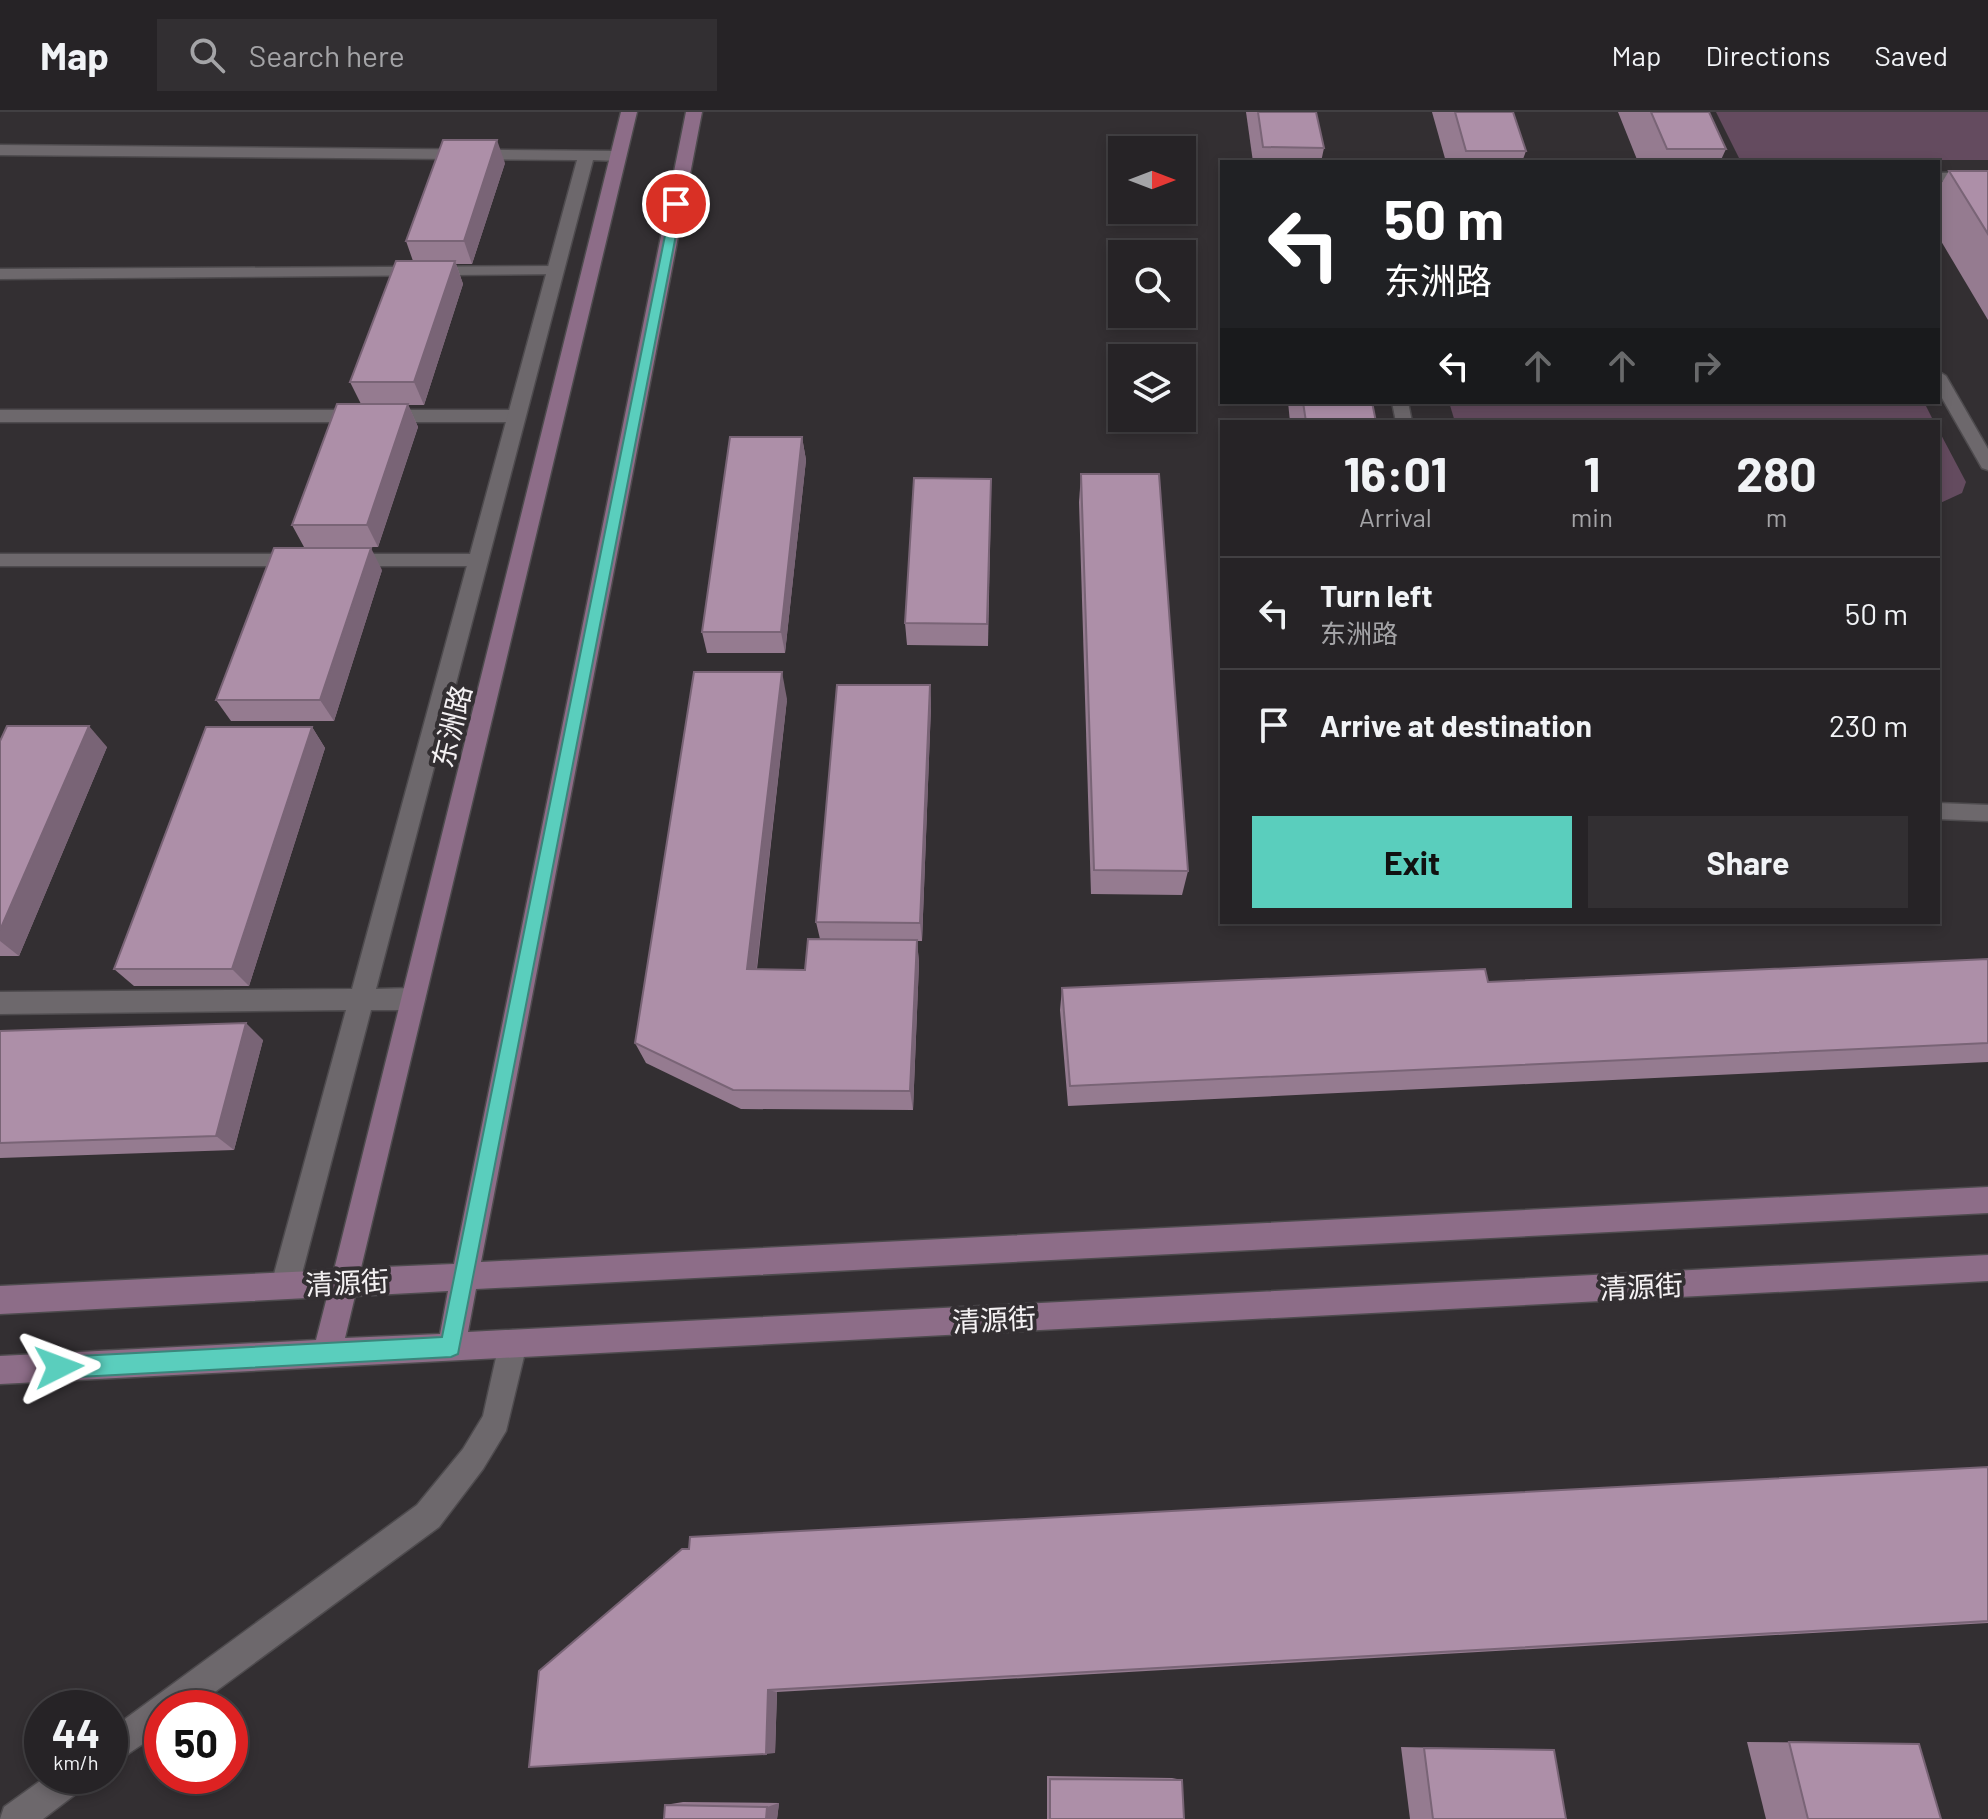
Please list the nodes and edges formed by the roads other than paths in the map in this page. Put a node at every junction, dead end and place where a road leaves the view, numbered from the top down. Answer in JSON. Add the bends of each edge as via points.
{"nodes":[{"id":1,"x":629,"y":112,"type":"edge"},
{"id":2,"x":694,"y":112,"type":"edge"},
{"id":3,"x":0,"y":150,"type":"edge"},
{"id":4,"x":586,"y":156,"type":"junction"},
{"id":5,"x":618,"y":156,"type":"junction"},
{"id":6,"x":1988,"y":176,"type":"edge"},
{"id":7,"x":1940,"y":177,"type":"edge"},
{"id":8,"x":556,"y":271,"type":"junction"},
{"id":9,"x":0,"y":274,"type":"edge"},
{"id":10,"x":1940,"y":380,"type":"edge"},
{"id":11,"x":0,"y":416,"type":"edge"},
{"id":12,"x":517,"y":416,"type":"junction"},
{"id":13,"x":1988,"y":464,"type":"edge"},
{"id":14,"x":0,"y":560,"type":"edge"},
{"id":15,"x":479,"y":560,"type":"junction"},
{"id":16,"x":1940,"y":811,"type":"edge"},
{"id":17,"x":1988,"y":813,"type":"edge"},
{"id":18,"x":362,"y":999,"type":"junction"},
{"id":19,"x":413,"y":999,"type":"junction"},
{"id":20,"x":0,"y":1003,"type":"edge"},
{"id":21,"x":1988,"y":1200,"type":"edge"},
{"id":22,"x":1988,"y":1268,"type":"edge"},
{"id":23,"x":465,"y":1277,"type":"junction"},
{"id":24,"x":344,"y":1282,"type":"junction"},
{"id":25,"x":285,"y":1285,"type":"junction"},
{"id":26,"x":0,"y":1300,"type":"edge"},
{"id":27,"x":513,"y":1344,"type":"junction"},
{"id":28,"x":451,"y":1347,"type":"junction"},
{"id":29,"x":327,"y":1353,"type":"junction"},
{"id":30,"x":0,"y":1370,"type":"edge"},
{"id":31,"x":191,"y":1690,"type":"edge"},
{"id":32,"x":50,"y":1794,"type":"edge"},
{"id":33,"x":16,"y":1819,"type":"edge"}],
"edges":[{"from":1,"to":5,"type":"street","name":"东洲路"},
{"from":2,"to":23,"type":"street"},
{"from":3,"to":4,"type":"street"},
{"from":4,"to":5,"type":"street"},
{"from":4,"to":8,"type":"street"},
{"from":5,"to":19,"type":"street","name":"东洲路"},
{"from":6,"to":7,"type":"lane"},
{"from":8,"to":9,"type":"lane"},
{"from":8,"to":12,"type":"street"},
{"from":10,"to":13,"type":"lane"},
{"from":11,"to":12,"type":"lane"},
{"from":12,"to":15,"type":"street"},
{"from":14,"to":15,"type":"lane"},
{"from":15,"to":18,"type":"street"},
{"from":16,"to":17,"type":"lane"},
{"from":18,"to":19,"type":"street"},
{"from":18,"to":20,"type":"street"},
{"from":18,"to":25,"type":"street"},
{"from":19,"to":24,"type":"street","name":"东洲路"},
{"from":21,"to":23,"type":"street","name":"清源街"},
{"from":22,"to":27,"type":"street","name":"清源街"},
{"from":23,"to":24,"type":"street","name":"清源街"},
{"from":23,"to":28,"type":"street"},
{"from":24,"to":25,"type":"street","name":"清源街"},
{"from":24,"to":29,"type":"street","name":"东洲路"},
{"from":25,"to":26,"type":"street","name":"清源街"},
{"from":27,"to":28,"type":"street","name":"清源街"},
{"from":27,"to":31,"type":"street","via":[[496,1421],[428,1516]]},
{"from":28,"to":29,"type":"street","name":"清源街"},
{"from":29,"to":30,"type":"street","name":"清源街"},
{"from":32,"to":33,"type":"street"}]}
